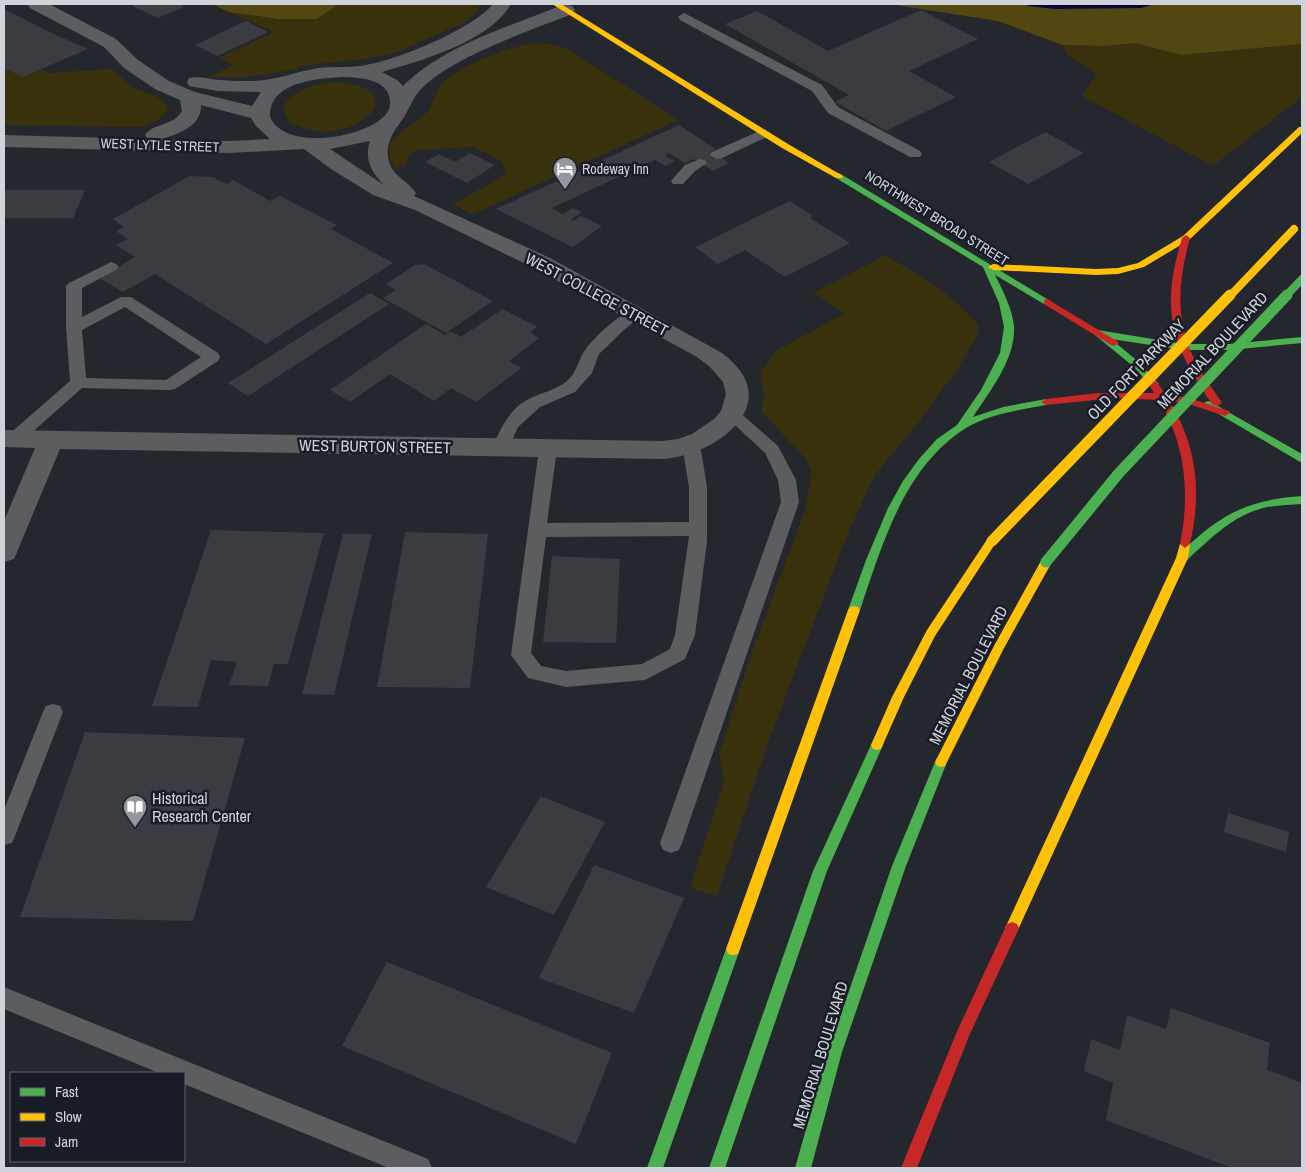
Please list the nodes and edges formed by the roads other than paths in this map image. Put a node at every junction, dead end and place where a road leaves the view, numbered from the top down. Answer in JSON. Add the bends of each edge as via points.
{"nodes":[{"id":1,"x":36,"y":4,"type":"edge"},
{"id":2,"x":502,"y":4,"type":"edge"},
{"id":3,"x":561,"y":7,"type":"edge"},
{"id":4,"x":684,"y":17,"type":"dead end"},
{"id":5,"x":123,"y":53,"type":"junction"},
{"id":6,"x":359,"y":72,"type":"junction"},
{"id":7,"x":284,"y":84,"type":"junction"},
{"id":8,"x":188,"y":96,"type":"junction"},
{"id":9,"x":400,"y":107,"type":"junction"},
{"id":10,"x":260,"y":117,"type":"junction"},
{"id":11,"x":387,"y":125,"type":"junction"},
{"id":12,"x":1302,"y":129,"type":"edge"},
{"id":13,"x":764,"y":132,"type":"junction"},
{"id":14,"x":155,"y":135,"type":"junction"},
{"id":15,"x":11,"y":141,"type":"edge"},
{"id":16,"x":306,"y":143,"type":"junction"},
{"id":17,"x":915,"y":154,"type":"dead end"},
{"id":18,"x":717,"y":155,"type":"dead end"},
{"id":19,"x":700,"y":163,"type":"dead end"},
{"id":20,"x":678,"y":181,"type":"dead end"},
{"id":21,"x":422,"y":206,"type":"junction"},
{"id":22,"x":1302,"y":219,"type":"edge"},
{"id":23,"x":1186,"y":238,"type":"junction"},
{"id":24,"x":987,"y":266,"type":"junction"},
{"id":25,"x":111,"y":267,"type":"dead end"},
{"id":26,"x":1302,"y":279,"type":"edge"},
{"id":27,"x":635,"y":314,"type":"junction"},
{"id":28,"x":74,"y":328,"type":"junction"},
{"id":29,"x":1098,"y":333,"type":"junction"},
{"id":30,"x":1302,"y":340,"type":"edge"},
{"id":31,"x":1182,"y":348,"type":"junction"},
{"id":32,"x":1166,"y":376,"type":"dead end"},
{"id":33,"x":78,"y":383,"type":"junction"},
{"id":34,"x":1182,"y":387,"type":"dead end"},
{"id":35,"x":1162,"y":397,"type":"junction"},
{"id":36,"x":732,"y":412,"type":"junction"},
{"id":37,"x":1224,"y":413,"type":"junction"},
{"id":38,"x":962,"y":426,"type":"junction"},
{"id":39,"x":8,"y":439,"type":"edge"},
{"id":40,"x":51,"y":440,"type":"junction"},
{"id":41,"x":691,"y":444,"type":"junction"},
{"id":42,"x":501,"y":448,"type":"junction"},
{"id":43,"x":548,"y":449,"type":"junction"},
{"id":44,"x":1302,"y":459,"type":"edge"},
{"id":45,"x":1302,"y":500,"type":"edge"},
{"id":46,"x":698,"y":528,"type":"junction"},
{"id":47,"x":537,"y":530,"type":"junction"},
{"id":48,"x":7,"y":538,"type":"edge"},
{"id":49,"x":1182,"y":558,"type":"junction"},
{"id":50,"x":53,"y":712,"type":"dead end"},
{"id":51,"x":4,"y":836,"type":"edge"},
{"id":52,"x":671,"y":843,"type":"dead end"},
{"id":53,"x":4,"y":998,"type":"edge"},
{"id":54,"x":185,"y":1072,"type":"edge"},
{"id":55,"x":185,"y":1072,"type":"edge"},
{"id":56,"x":419,"y":1168,"type":"edge"},
{"id":57,"x":655,"y":1168,"type":"edge"},
{"id":58,"x":716,"y":1168,"type":"edge"},
{"id":59,"x":803,"y":1168,"type":"edge"},
{"id":60,"x":909,"y":1168,"type":"edge"}],
"edges":[{"from":1,"to":5,"type":"street"},
{"from":2,"to":6,"type":"street","via":[[495,14],[460,36],[392,64]]},
{"from":3,"to":9,"type":"street","name":"WEST LYTLE STREET","via":[[432,71],[410,90]]},
{"from":3,"to":13,"type":"main road","name":"NORTHWEST BROAD STREET"},
{"from":4,"to":17,"type":"lane","via":[[817,88],[833,110]]},
{"from":5,"to":7,"type":"street","via":[[212,86],[247,88]]},
{"from":5,"to":8,"type":"street","via":[[131,64],[151,79]]},
{"from":6,"to":7,"type":"street","via":[[320,72]]},
{"from":6,"to":9,"type":"street","via":[[374,75],[396,88]]},
{"from":7,"to":10,"type":"street","via":[[262,103]]},
{"from":8,"to":10,"type":"street"},
{"from":8,"to":14,"type":"street","via":[[192,102],[191,115],[184,123]]},
{"from":9,"to":11,"type":"street","name":"WEST LYTLE STREET"},
{"from":10,"to":14,"type":"street","name":"WEST LYTLE STREET","via":[[237,128],[210,134]]},
{"from":10,"to":16,"type":"street","name":"WEST LYTLE STREET","via":[[268,130],[282,138]]},
{"from":11,"to":16,"type":"street","name":"WEST LYTLE STREET","via":[[344,142]]},
{"from":11,"to":21,"type":"street","name":"WEST COLLEGE STREET","via":[[377,145],[379,168]]},
{"from":12,"to":23,"type":"main road"},
{"from":13,"to":18,"type":"lane"},
{"from":13,"to":24,"type":"main road","name":"NORTHWEST BROAD STREET"},
{"from":14,"to":15,"type":"street","name":"WEST LYTLE STREET"},
{"from":15,"to":16,"type":"street","name":"WEST LYTLE STREET","via":[[229,147]]},
{"from":16,"to":21,"type":"street","name":"WEST COLLEGE STREET","via":[[380,191]]},
{"from":19,"to":20,"type":"lane"},
{"from":21,"to":27,"type":"street","name":"WEST COLLEGE STREET","via":[[542,263]]},
{"from":22,"to":58,"type":"main road","name":"OLD FORT PARKWAY","bridge":true,"via":[[992,541],[931,633],[898,697],[820,871]]},
{"from":23,"to":24,"type":"main road","via":[[1141,265],[1118,271],[1061,272]]},
{"from":23,"to":31,"type":"main road","via":[[1175,268],[1172,289]]},
{"from":24,"to":29,"type":"main road","name":"NORTHWEST BROAD STREET"},
{"from":24,"to":38,"type":"main road","via":[[1006,315],[1006,346],[997,368]]},
{"from":25,"to":28,"type":"lane","via":[[74,286]]},
{"from":26,"to":59,"type":"main road","name":"MEMORIAL BOULEVARD","bridge":true,"via":[[1119,473],[1046,562],[938,768],[899,866],[835,1052]]},
{"from":27,"to":36,"type":"street","name":"WEST COLLEGE STREET","via":[[720,362],[736,383],[738,394]]},
{"from":27,"to":42,"type":"lane","via":[[592,352],[586,369],[569,388],[534,403],[511,424]]},
{"from":28,"to":33,"type":"lane"},
{"from":28,"to":33,"type":"lane","via":[[126,300],[212,357],[169,385]]},
{"from":29,"to":31,"type":"main road"},
{"from":29,"to":32,"type":"main road","name":"NORTHWEST BROAD STREET"},
{"from":29,"to":35,"type":"main road","via":[[1142,370]]},
{"from":30,"to":31,"type":"main road"},
{"from":31,"to":37,"type":"main road","via":[[1206,390]]},
{"from":33,"to":39,"type":"lane"},
{"from":34,"to":37,"type":"main road"},
{"from":35,"to":37,"type":"main road"},
{"from":35,"to":38,"type":"main road","via":[[1093,396],[1032,404]]},
{"from":35,"to":49,"type":"main road","via":[[1186,448],[1191,472],[1192,513]]},
{"from":36,"to":41,"type":"street","name":"WEST BURTON STREET","via":[[714,432]]},
{"from":36,"to":52,"type":"lane","via":[[772,450],[787,480],[790,502]]},
{"from":37,"to":44,"type":"main road"},
{"from":38,"to":57,"type":"main road","via":[[940,443],[918,468],[895,504],[880,536]]},
{"from":39,"to":40,"type":"street","name":"WEST BURTON STREET"},
{"from":40,"to":42,"type":"street","name":"WEST BURTON STREET"},
{"from":40,"to":48,"type":"street"},
{"from":41,"to":43,"type":"street","name":"WEST BURTON STREET","via":[[680,448],[632,451]]},
{"from":41,"to":46,"type":"lane","via":[[698,487]]},
{"from":42,"to":43,"type":"street","name":"WEST BURTON STREET"},
{"from":43,"to":47,"type":"lane"},
{"from":45,"to":49,"type":"main road","via":[[1281,500],[1243,510],[1226,519]]},
{"from":46,"to":47,"type":"lane"},
{"from":46,"to":47,"type":"lane","via":[[685,635],[678,654],[645,672],[566,679],[535,672],[521,655]]},
{"from":49,"to":60,"type":"main road","via":[[963,1034]]},
{"from":50,"to":51,"type":"lane"},
{"from":53,"to":54,"type":"lane"},
{"from":55,"to":56,"type":"lane"}]}
